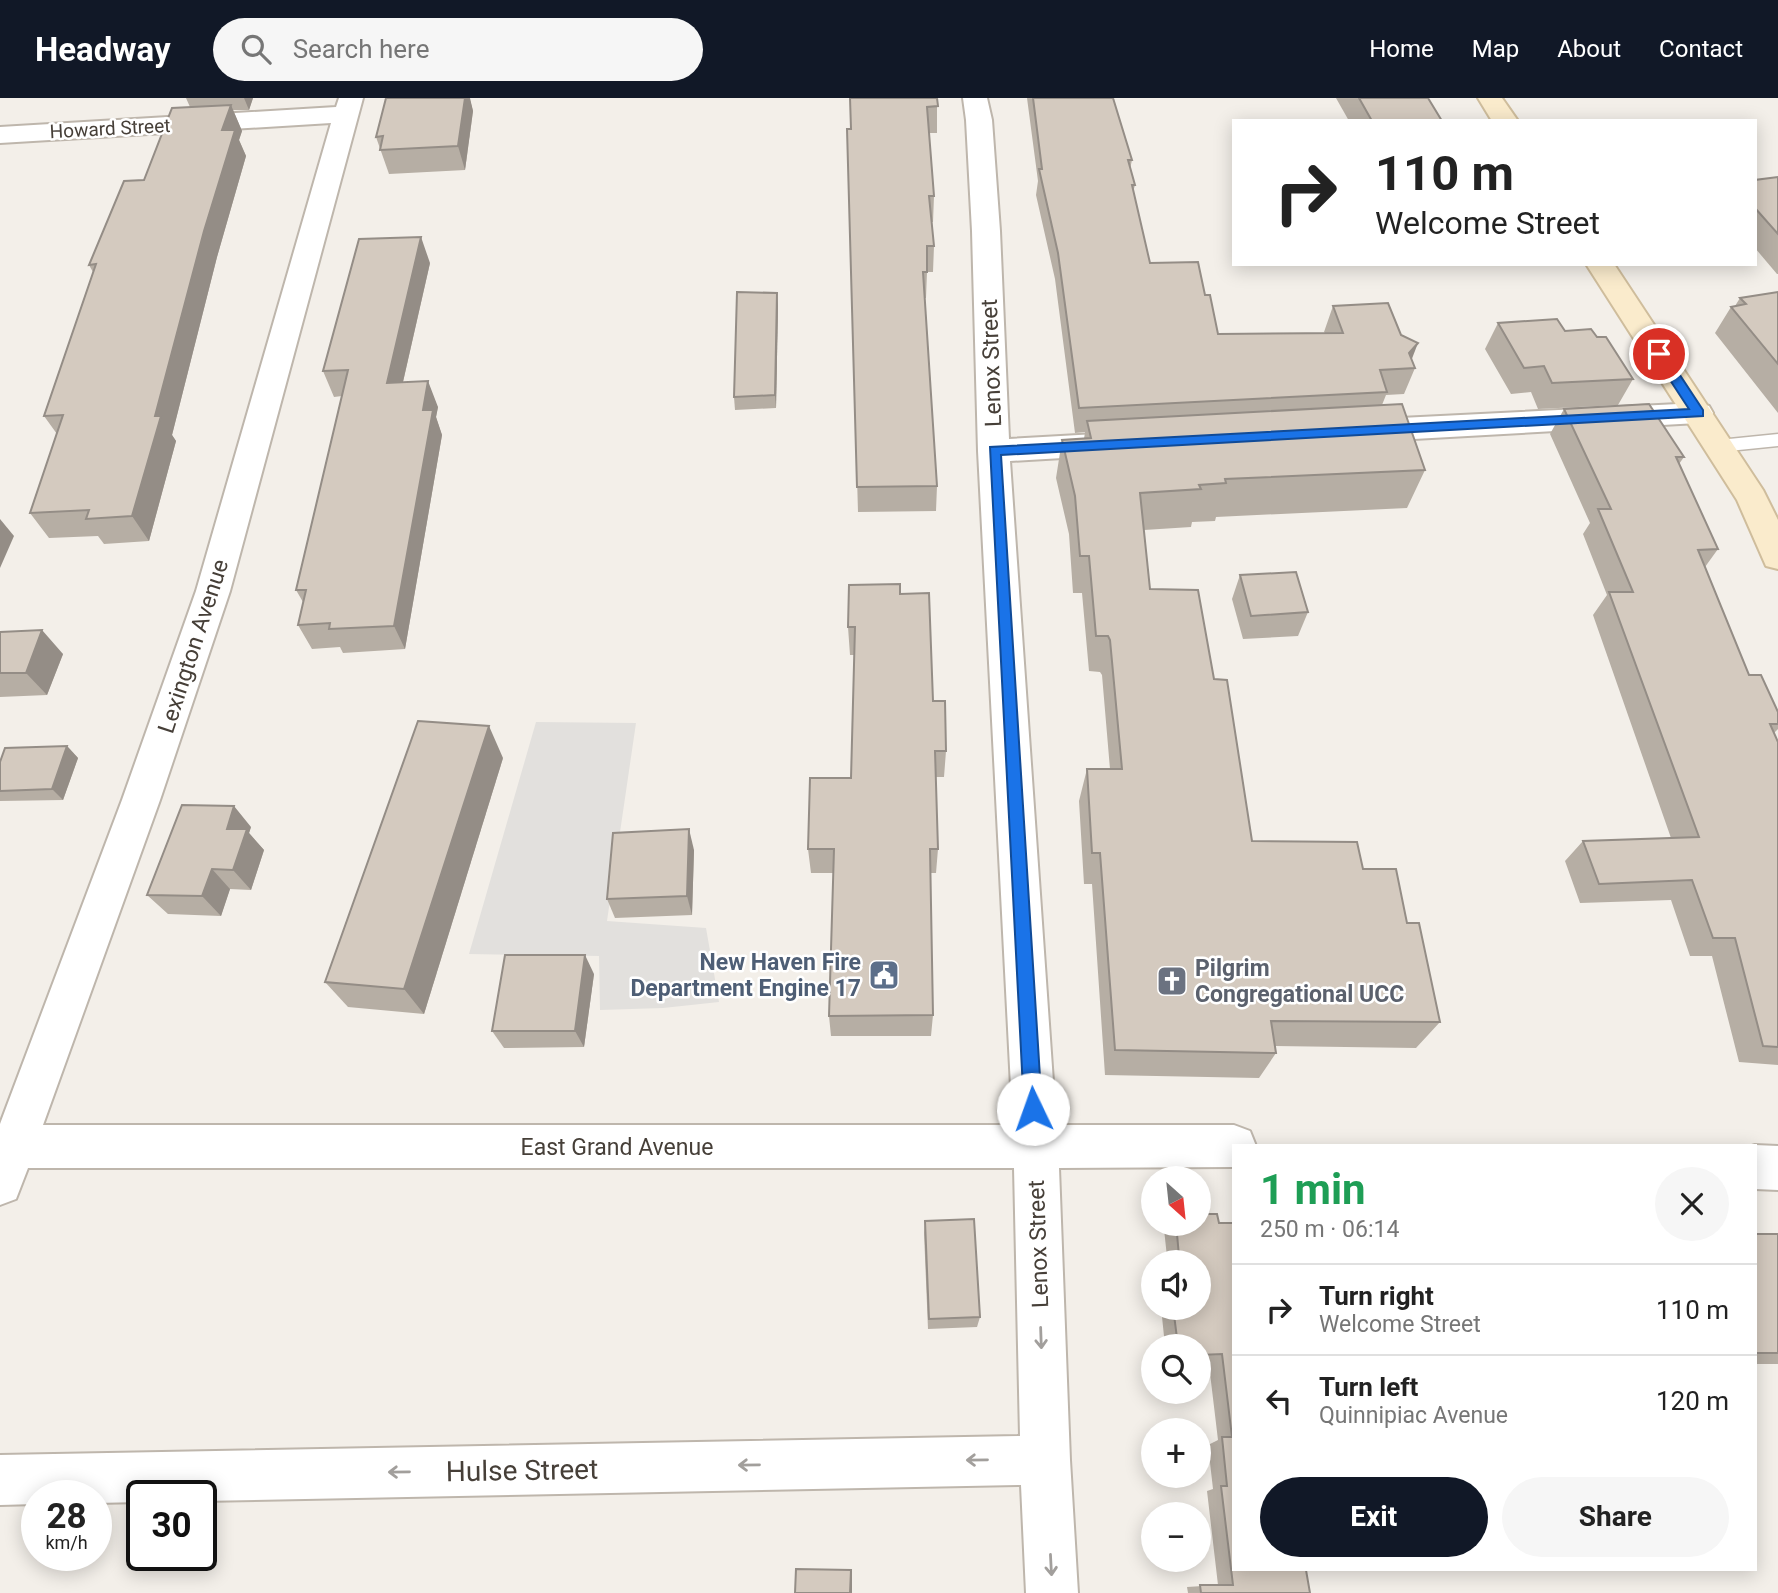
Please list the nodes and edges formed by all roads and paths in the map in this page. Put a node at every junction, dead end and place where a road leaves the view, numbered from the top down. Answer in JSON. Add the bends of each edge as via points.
{"nodes":[{"id":1,"x":975,"y":98,"type":"edge"},
{"id":2,"x":1490,"y":98,"type":"edge"},
{"id":3,"x":349,"y":106,"type":"edge"},
{"id":4,"x":1504,"y":119,"type":"edge"},
{"id":5,"x":0,"y":135,"type":"edge"},
{"id":6,"x":1601,"y":266,"type":"edge"},
{"id":7,"x":1698,"y":413,"type":"junction"},
{"id":8,"x":1326,"y":433,"type":"edge"},
{"id":9,"x":1778,"y":440,"type":"edge"},
{"id":10,"x":1147,"y":443,"type":"edge"},
{"id":11,"x":1719,"y":446,"type":"junction"},
{"id":12,"x":994,"y":451,"type":"junction"},
{"id":13,"x":1778,"y":557,"type":"edge"},
{"id":14,"x":1232,"y":1146,"type":"edge"},
{"id":15,"x":1035,"y":1147,"type":"junction"},
{"id":16,"x":4,"y":1159,"type":"edge"},
{"id":17,"x":1757,"y":1167,"type":"edge"},
{"id":18,"x":1778,"y":1168,"type":"edge"},
{"id":19,"x":1045,"y":1460,"type":"junction"},
{"id":20,"x":0,"y":1480,"type":"edge"},
{"id":21,"x":1052,"y":1593,"type":"edge"}],
"edges":[{"from":1,"to":12,"type":"street","name":"Lenox Street","via":[[986,231]]},
{"from":2,"to":4,"type":"main road"},
{"from":3,"to":5,"type":"street","name":"Howard Street"},
{"from":3,"to":16,"type":"street","name":"Lexington Avenue","via":[[213,591],[141,800]]},
{"from":6,"to":7,"type":"main road"},
{"from":7,"to":8,"type":"street"},
{"from":7,"to":11,"type":"main road"},
{"from":9,"to":11,"type":"lane"},
{"from":10,"to":12,"type":"street"},
{"from":11,"to":13,"type":"main road","via":[[1752,498]]},
{"from":12,"to":15,"type":"street","name":"Lenox Street"},
{"from":14,"to":15,"type":"street","name":"East Grand Avenue"},
{"from":15,"to":16,"type":"street","name":"East Grand Avenue"},
{"from":15,"to":19,"type":"street","name":"Lenox Street","one_way":true},
{"from":17,"to":18,"type":"street"},
{"from":19,"to":20,"type":"street","name":"Hulse Street","one_way":true},
{"from":19,"to":21,"type":"street","name":"Lenox Street","one_way":true}]}
